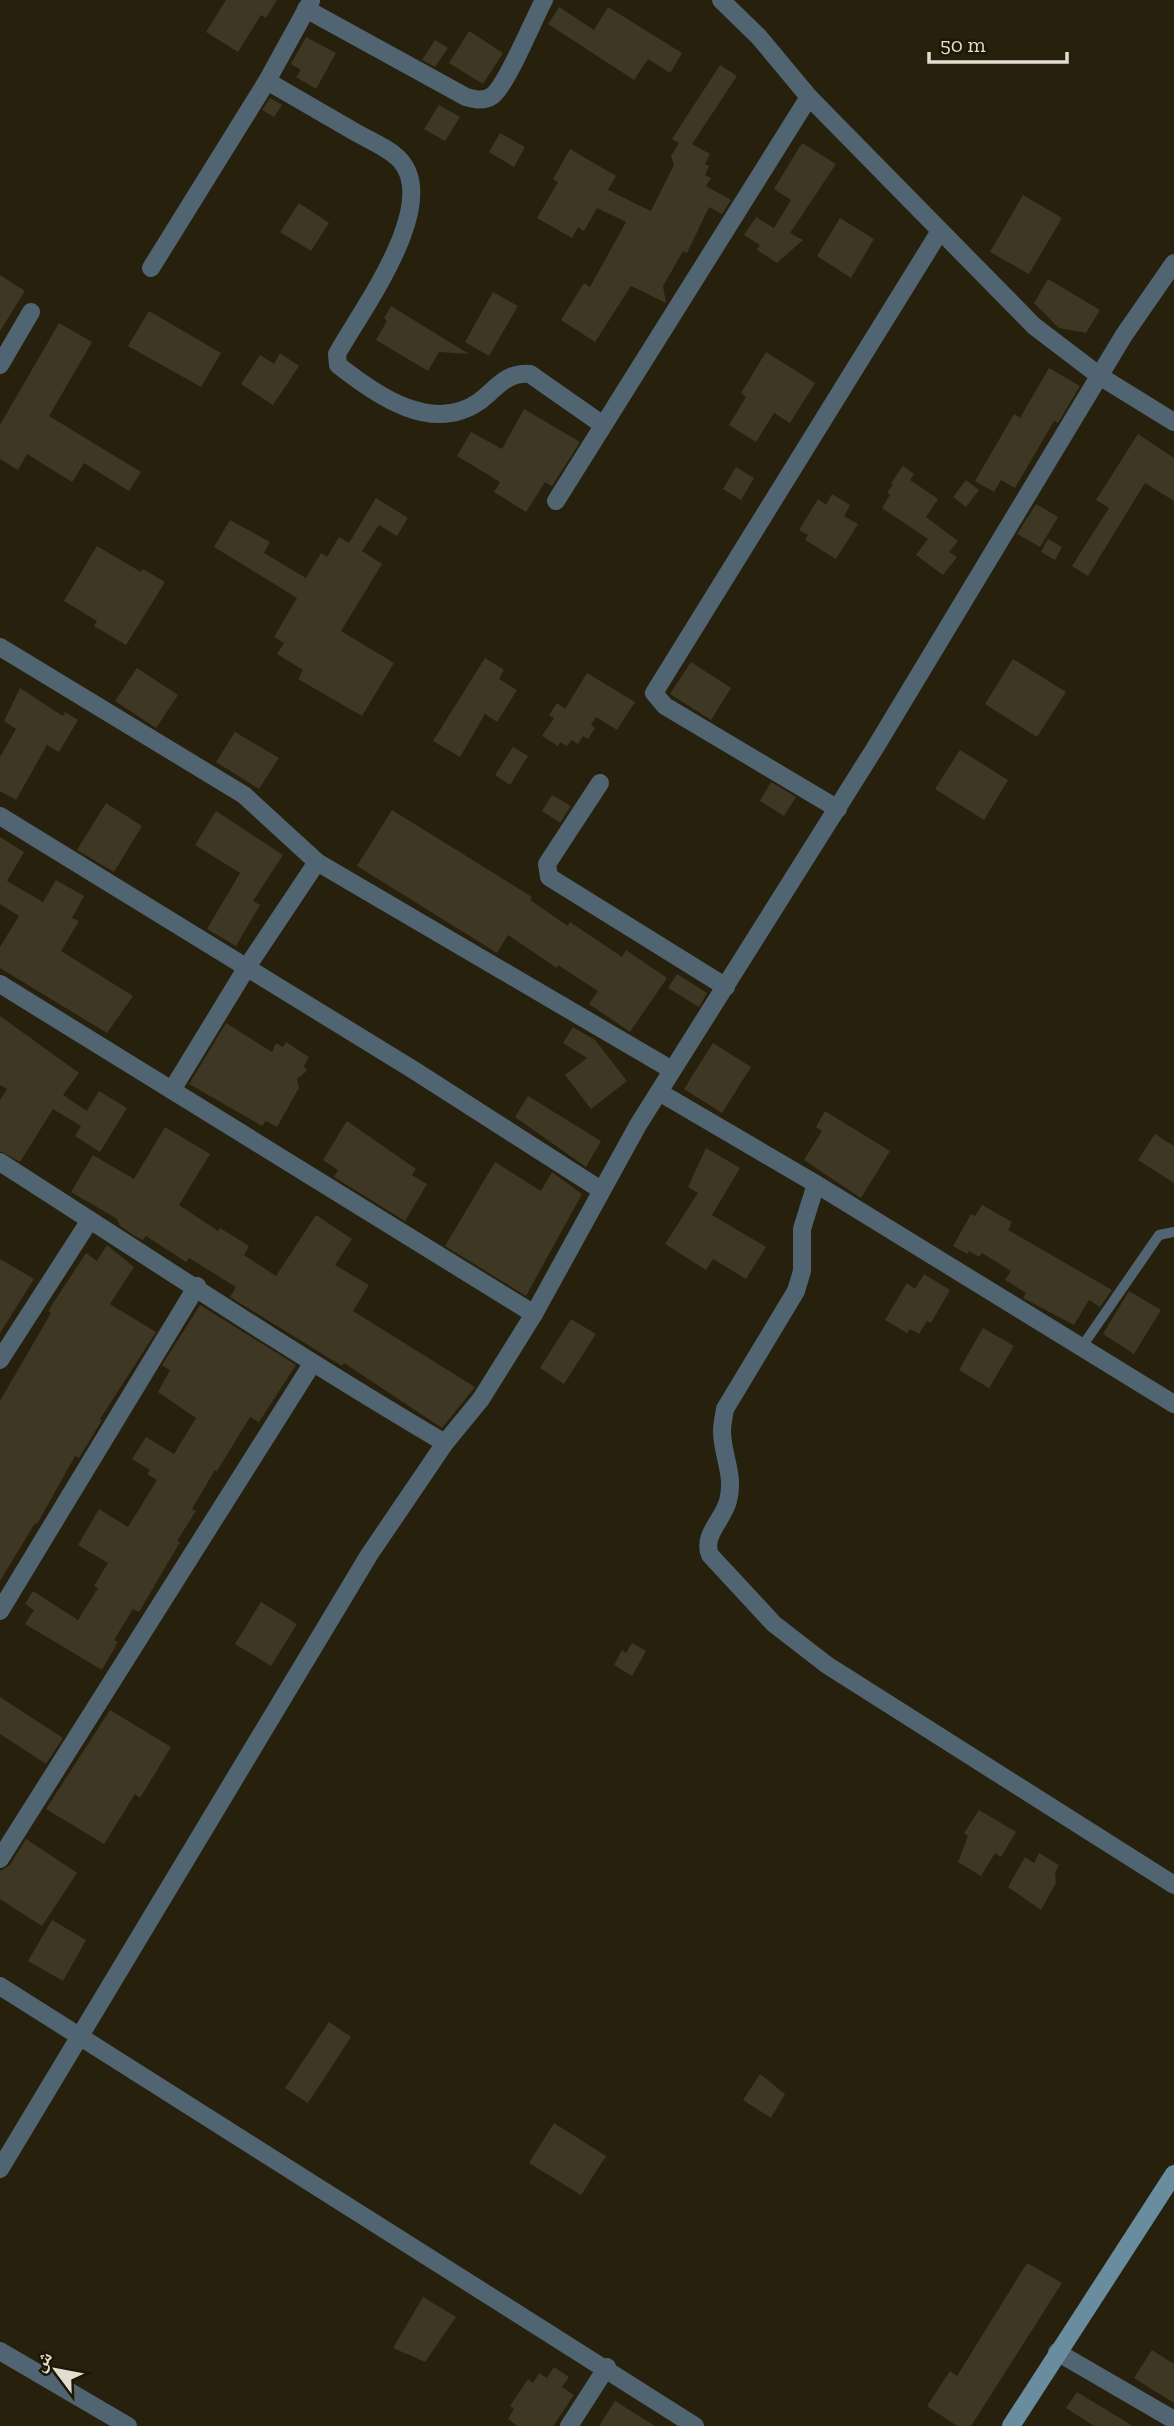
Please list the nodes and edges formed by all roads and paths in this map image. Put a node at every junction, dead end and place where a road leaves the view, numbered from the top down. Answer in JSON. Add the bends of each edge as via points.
{"nodes":[{"id":1,"x":544,"y":0,"type":"edge"},
{"id":2,"x":721,"y":0,"type":"edge"},
{"id":3,"x":309,"y":5,"type":"edge"},
{"id":4,"x":267,"y":81,"type":"junction"},
{"id":5,"x":809,"y":97,"type":"junction"},
{"id":6,"x":940,"y":231,"type":"junction"},
{"id":7,"x":1174,"y":263,"type":"edge"},
{"id":8,"x":151,"y":268,"type":"dead end"},
{"id":9,"x":31,"y":312,"type":"dead end"},
{"id":10,"x":3,"y":353,"type":"edge"},
{"id":11,"x":1101,"y":377,"type":"junction"},
{"id":12,"x":1174,"y":422,"type":"edge"},
{"id":13,"x":603,"y":425,"type":"junction"},
{"id":14,"x":556,"y":501,"type":"dead end"},
{"id":15,"x":0,"y":647,"type":"edge"},
{"id":16,"x":600,"y":783,"type":"dead end"},
{"id":17,"x":838,"y":808,"type":"junction"},
{"id":18,"x":0,"y":816,"type":"edge"},
{"id":19,"x":317,"y":862,"type":"junction"},
{"id":20,"x":247,"y":967,"type":"junction"},
{"id":21,"x":0,"y":984,"type":"edge"},
{"id":22,"x":726,"y":987,"type":"junction"},
{"id":23,"x":672,"y":1070,"type":"junction"},
{"id":24,"x":172,"y":1090,"type":"junction"},
{"id":25,"x":659,"y":1092,"type":"junction"},
{"id":26,"x":0,"y":1163,"type":"edge"},
{"id":27,"x":816,"y":1184,"type":"junction"},
{"id":28,"x":601,"y":1190,"type":"junction"},
{"id":29,"x":90,"y":1220,"type":"junction"},
{"id":30,"x":1174,"y":1232,"type":"edge"},
{"id":31,"x":197,"y":1286,"type":"junction"},
{"id":32,"x":534,"y":1314,"type":"junction"},
{"id":33,"x":1081,"y":1348,"type":"junction"},
{"id":34,"x":0,"y":1360,"type":"edge"},
{"id":35,"x":312,"y":1364,"type":"junction"},
{"id":36,"x":1174,"y":1404,"type":"edge"},
{"id":37,"x":445,"y":1443,"type":"junction"},
{"id":38,"x":0,"y":1611,"type":"edge"},
{"id":39,"x":0,"y":1859,"type":"edge"},
{"id":40,"x":1174,"y":1885,"type":"edge"},
{"id":41,"x":0,"y":1986,"type":"edge"},
{"id":42,"x":80,"y":2034,"type":"junction"},
{"id":43,"x":0,"y":2169,"type":"edge"},
{"id":44,"x":1174,"y":2174,"type":"edge"},
{"id":45,"x":0,"y":2351,"type":"edge"},
{"id":46,"x":1057,"y":2352,"type":"junction"},
{"id":47,"x":607,"y":2367,"type":"junction"},
{"id":48,"x":1174,"y":2420,"type":"edge"},
{"id":49,"x":128,"y":2426,"type":"edge"},
{"id":50,"x":569,"y":2426,"type":"edge"},
{"id":51,"x":695,"y":2426,"type":"edge"},
{"id":52,"x":1011,"y":2426,"type":"edge"}],
"edges":[{"from":1,"to":3,"type":"street","via":[[501,84],[491,97],[479,100],[466,97]]},
{"from":2,"to":5,"type":"street","via":[[760,37]]},
{"from":3,"to":4,"type":"street"},
{"from":4,"to":8,"type":"street"},
{"from":4,"to":13,"type":"street","via":[[378,145],[401,161],[409,177],[412,196],[406,228],[337,354],[338,365],[388,399],[431,414],[477,402],[508,376],[530,374]]},
{"from":5,"to":6,"type":"street"},
{"from":5,"to":13,"type":"street"},
{"from":6,"to":11,"type":"street","via":[[1034,326]]},
{"from":6,"to":17,"type":"street","via":[[654,693],[665,706]]},
{"from":7,"to":11,"type":"street"},
{"from":9,"to":10,"type":"street"},
{"from":11,"to":12,"type":"street"},
{"from":11,"to":17,"type":"street"},
{"from":13,"to":14,"type":"street"},
{"from":15,"to":19,"type":"street","via":[[244,795]]},
{"from":16,"to":22,"type":"street","via":[[547,864],[549,877]]},
{"from":17,"to":22,"type":"street"},
{"from":18,"to":20,"type":"street"},
{"from":19,"to":20,"type":"street"},
{"from":19,"to":23,"type":"street"},
{"from":20,"to":24,"type":"street"},
{"from":20,"to":28,"type":"street"},
{"from":21,"to":24,"type":"street"},
{"from":22,"to":23,"type":"street"},
{"from":23,"to":25,"type":"street"},
{"from":24,"to":32,"type":"street"},
{"from":25,"to":27,"type":"street"},
{"from":25,"to":28,"type":"street"},
{"from":26,"to":29,"type":"street"},
{"from":27,"to":33,"type":"street"},
{"from":27,"to":40,"type":"street","via":[[802,1229],[802,1271],[796,1292],[725,1409],[722,1431],[730,1468],[729,1500],[708,1537],[710,1555],[774,1624],[827,1665]]},
{"from":28,"to":32,"type":"street"},
{"from":29,"to":31,"type":"street"},
{"from":29,"to":34,"type":"street"},
{"from":30,"to":33,"type":"lane","via":[[1159,1235]]},
{"from":31,"to":35,"type":"street"},
{"from":31,"to":38,"type":"street"},
{"from":32,"to":37,"type":"street","via":[[481,1399]]},
{"from":33,"to":36,"type":"street"},
{"from":35,"to":37,"type":"street"},
{"from":35,"to":39,"type":"street"},
{"from":37,"to":42,"type":"street","via":[[369,1555]]},
{"from":41,"to":42,"type":"street"},
{"from":42,"to":43,"type":"street"},
{"from":42,"to":47,"type":"street"},
{"from":44,"to":46,"type":"main road"},
{"from":45,"to":49,"type":"street"},
{"from":46,"to":48,"type":"street"},
{"from":46,"to":52,"type":"main road"},
{"from":47,"to":50,"type":"street"},
{"from":47,"to":51,"type":"street"}]}
